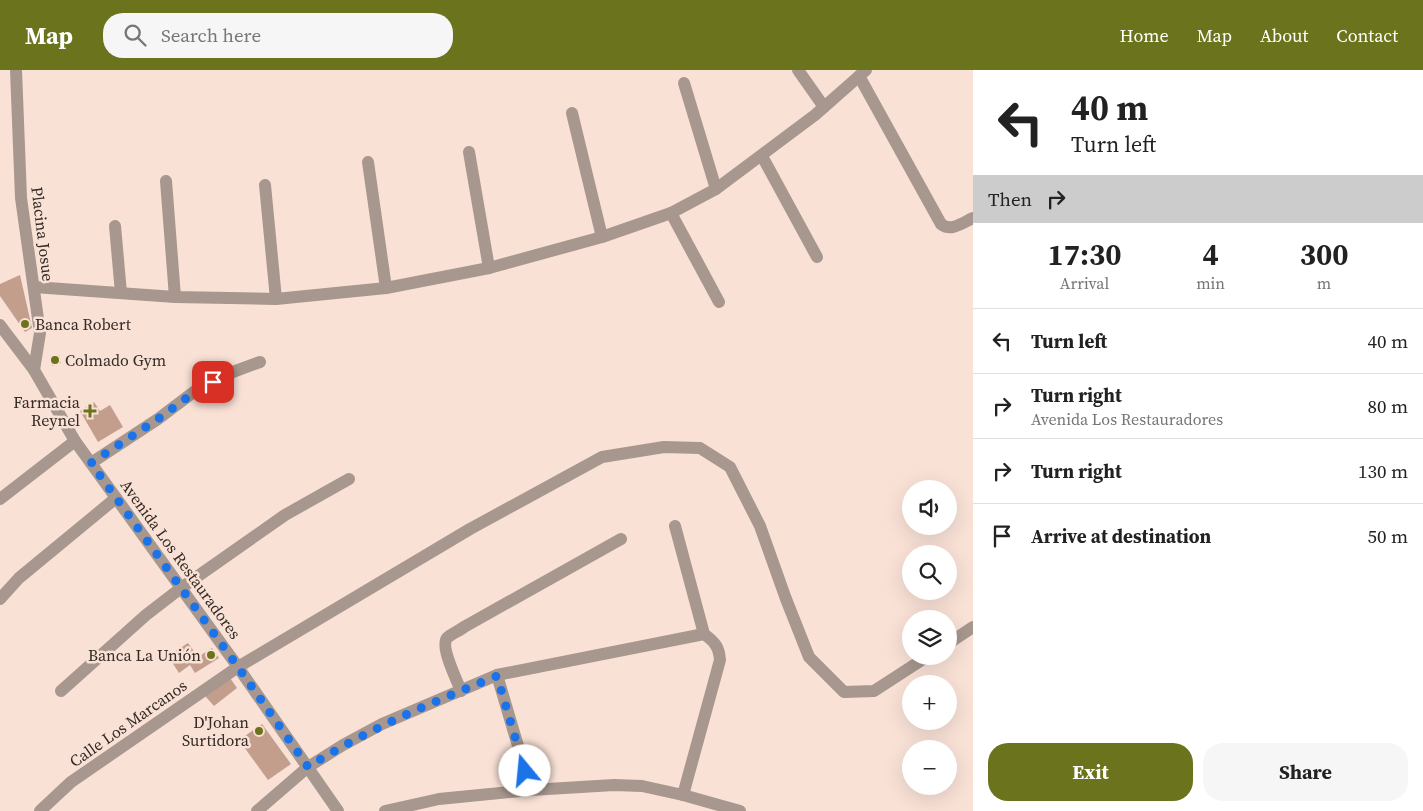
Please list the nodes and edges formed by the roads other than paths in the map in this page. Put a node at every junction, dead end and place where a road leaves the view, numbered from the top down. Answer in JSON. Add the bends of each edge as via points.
{"nodes":[{"id":1,"x":16,"y":70,"type":"edge"},
{"id":2,"x":798,"y":70,"type":"edge"},
{"id":3,"x":863,"y":73,"type":"edge"},
{"id":4,"x":684,"y":83,"type":"dead end"},
{"id":5,"x":824,"y":107,"type":"junction"},
{"id":6,"x":572,"y":113,"type":"dead end"},
{"id":7,"x":469,"y":152,"type":"dead end"},
{"id":8,"x":762,"y":156,"type":"junction"},
{"id":9,"x":368,"y":162,"type":"dead end"},
{"id":10,"x":166,"y":181,"type":"dead end"},
{"id":11,"x":265,"y":185,"type":"dead end"},
{"id":12,"x":716,"y":189,"type":"junction"},
{"id":13,"x":671,"y":213,"type":"junction"},
{"id":14,"x":973,"y":218,"type":"edge"},
{"id":15,"x":115,"y":226,"type":"dead end"},
{"id":16,"x":602,"y":237,"type":"junction"},
{"id":17,"x":817,"y":257,"type":"dead end"},
{"id":18,"x":489,"y":268,"type":"junction"},
{"id":19,"x":34,"y":287,"type":"junction"},
{"id":20,"x":386,"y":288,"type":"junction"},
{"id":21,"x":120,"y":293,"type":"junction"},
{"id":22,"x":176,"y":297,"type":"junction"},
{"id":23,"x":276,"y":299,"type":"junction"},
{"id":24,"x":720,"y":302,"type":"dead end"},
{"id":25,"x":0,"y":325,"type":"edge"},
{"id":26,"x":260,"y":362,"type":"dead end"},
{"id":27,"x":34,"y":370,"type":"junction"},
{"id":28,"x":76,"y":441,"type":"junction"},
{"id":29,"x":91,"y":463,"type":"junction"},
{"id":30,"x":349,"y":479,"type":"dead end"},
{"id":31,"x":116,"y":498,"type":"junction"},
{"id":32,"x":0,"y":499,"type":"edge"},
{"id":33,"x":675,"y":526,"type":"dead end"},
{"id":34,"x":621,"y":538,"type":"dead end"},
{"id":35,"x":181,"y":588,"type":"junction"},
{"id":36,"x":0,"y":598,"type":"edge"},
{"id":37,"x":973,"y":627,"type":"edge"},
{"id":38,"x":704,"y":634,"type":"junction"},
{"id":39,"x":957,"y":638,"type":"edge"},
{"id":40,"x":914,"y":665,"type":"edge"},
{"id":41,"x":238,"y":667,"type":"junction"},
{"id":42,"x":497,"y":676,"type":"junction"},
{"id":43,"x":62,"y":691,"type":"dead end"},
{"id":44,"x":461,"y":691,"type":"junction"},
{"id":45,"x":308,"y":767,"type":"junction"},
{"id":46,"x":531,"y":790,"type":"junction"},
{"id":47,"x":683,"y":795,"type":"junction"},
{"id":48,"x":40,"y":811,"type":"edge"},
{"id":49,"x":257,"y":811,"type":"edge"},
{"id":50,"x":338,"y":811,"type":"edge"},
{"id":51,"x":386,"y":811,"type":"edge"},
{"id":52,"x":740,"y":811,"type":"edge"}],
"edges":[{"from":1,"to":19,"type":"street","name":"Placina Josue","via":[[21,198]]},
{"from":2,"to":5,"type":"street"},
{"from":3,"to":5,"type":"street"},
{"from":3,"to":14,"type":"street","via":[[941,224],[951,228]]},
{"from":4,"to":12,"type":"street"},
{"from":5,"to":8,"type":"street"},
{"from":6,"to":16,"type":"street"},
{"from":7,"to":18,"type":"street"},
{"from":8,"to":12,"type":"street"},
{"from":8,"to":17,"type":"street"},
{"from":9,"to":20,"type":"street"},
{"from":10,"to":22,"type":"street"},
{"from":11,"to":23,"type":"street"},
{"from":12,"to":13,"type":"street"},
{"from":13,"to":16,"type":"street"},
{"from":13,"to":24,"type":"street"},
{"from":15,"to":21,"type":"street"},
{"from":16,"to":18,"type":"street"},
{"from":18,"to":20,"type":"street"},
{"from":19,"to":21,"type":"street"},
{"from":19,"to":27,"type":"street","name":"Placina Josue","via":[[40,333]]},
{"from":20,"to":23,"type":"street"},
{"from":21,"to":22,"type":"street"},
{"from":22,"to":23,"type":"street"},
{"from":25,"to":27,"type":"street","name":"Avenida Los Restauradores"},
{"from":26,"to":29,"type":"street","via":[[196,391]]},
{"from":27,"to":28,"type":"street","name":"Avenida Los Restauradores"},
{"from":28,"to":29,"type":"street","name":"Avenida Los Restauradores"},
{"from":28,"to":32,"type":"street"},
{"from":29,"to":31,"type":"street","name":"Avenida Los Restauradores"},
{"from":30,"to":35,"type":"street","via":[[284,515]]},
{"from":31,"to":35,"type":"street","name":"Avenida Los Restauradores"},
{"from":31,"to":36,"type":"street","via":[[19,578]]},
{"from":33,"to":38,"type":"street"},
{"from":34,"to":44,"type":"street","via":[[447,639],[444,644],[446,652]]},
{"from":35,"to":41,"type":"street","name":"Avenida Los Restauradores"},
{"from":35,"to":43,"type":"street"},
{"from":37,"to":39,"type":"street"},
{"from":38,"to":42,"type":"street"},
{"from":38,"to":47,"type":"street","via":[[716,643],[720,660]]},
{"from":40,"to":41,"type":"street","name":"Calle Los Marcanos","via":[[874,691],[844,692],[809,657],[760,526],[730,467],[700,448],[664,447],[602,456],[470,529]]},
{"from":41,"to":45,"type":"street","name":"Avenida Los Restauradores"},
{"from":41,"to":48,"type":"street","name":"Calle Los Marcanos","via":[[71,782]]},
{"from":42,"to":44,"type":"street"},
{"from":42,"to":46,"type":"street"},
{"from":44,"to":45,"type":"street","via":[[382,724]]},
{"from":45,"to":49,"type":"street"},
{"from":45,"to":50,"type":"street","name":"Avenida Los Restauradores"},
{"from":46,"to":47,"type":"street","via":[[614,785],[642,786]]},
{"from":46,"to":51,"type":"street","via":[[439,799]]},
{"from":47,"to":52,"type":"street"}]}
